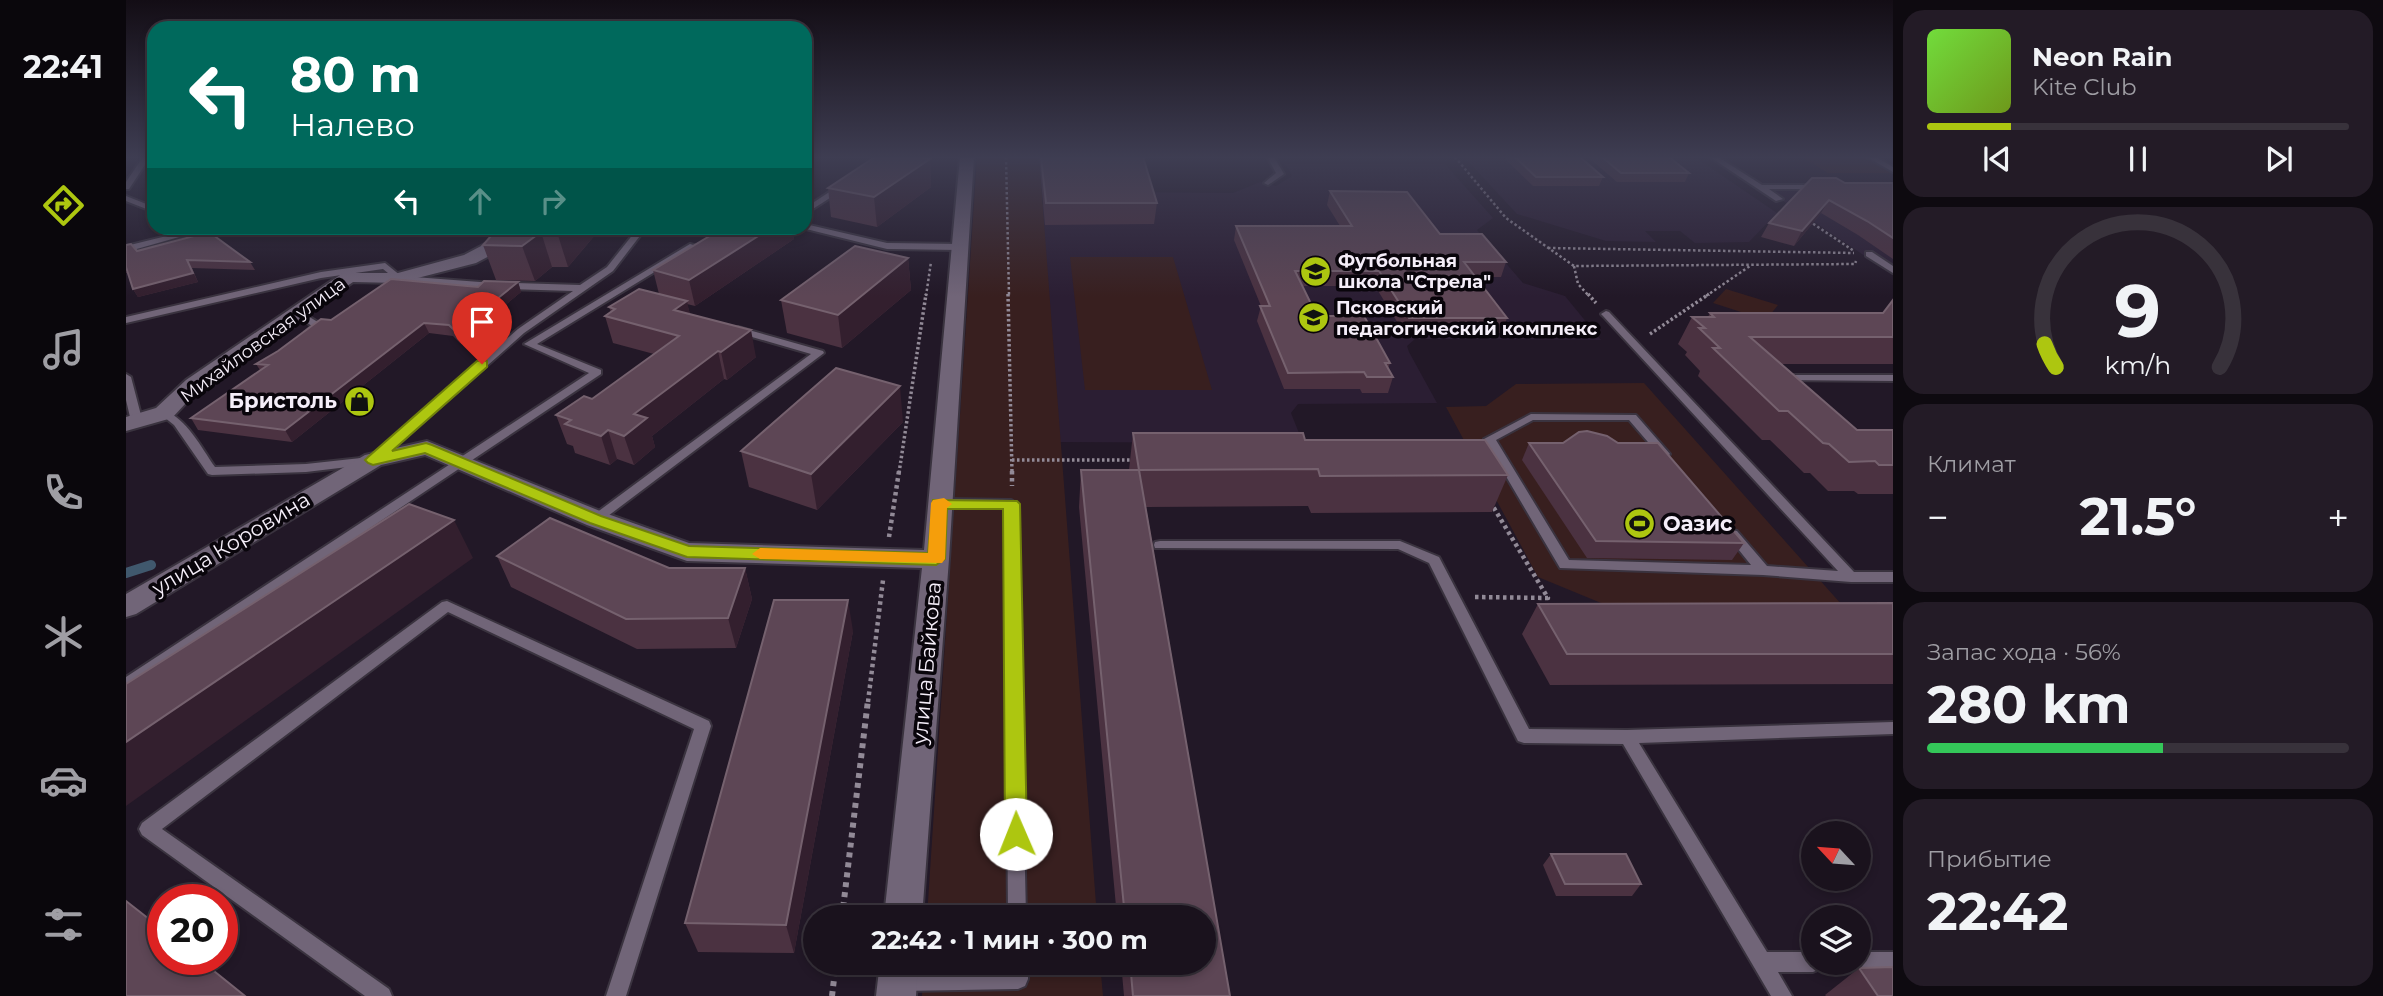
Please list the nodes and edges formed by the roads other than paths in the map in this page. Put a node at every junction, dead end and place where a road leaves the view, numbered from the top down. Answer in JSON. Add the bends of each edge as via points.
{"nodes":[{"id":1,"x":963,"y":203,"type":"edge"},
{"id":2,"x":812,"y":228,"type":"edge"},
{"id":3,"x":163,"y":235,"type":"edge"},
{"id":4,"x":511,"y":235,"type":"edge"},
{"id":5,"x":637,"y":235,"type":"edge"},
{"id":6,"x":701,"y":241,"type":"edge"},
{"id":7,"x":960,"y":247,"type":"junction"},
{"id":8,"x":126,"y":249,"type":"edge"},
{"id":9,"x":1869,"y":254,"type":"dead end"},
{"id":10,"x":1893,"y":270,"type":"edge"},
{"id":11,"x":398,"y":278,"type":"junction"},
{"id":12,"x":580,"y":288,"type":"junction"},
{"id":13,"x":612,"y":295,"type":"junction"},
{"id":14,"x":625,"y":299,"type":"edge"},
{"id":15,"x":298,"y":313,"type":"junction"},
{"id":16,"x":1606,"y":314,"type":"road end"},
{"id":17,"x":126,"y":320,"type":"edge"},
{"id":18,"x":729,"y":328,"type":"edge"},
{"id":19,"x":299,"y":340,"type":"edge"},
{"id":20,"x":126,"y":377,"type":"edge"},
{"id":21,"x":1893,"y":378,"type":"edge"},
{"id":22,"x":1784,"y":386,"type":"edge"},
{"id":23,"x":164,"y":412,"type":"junction"},
{"id":24,"x":129,"y":421,"type":"edge"},
{"id":25,"x":373,"y":460,"type":"junction"},
{"id":26,"x":460,"y":464,"type":"junction"},
{"id":27,"x":1676,"y":468,"type":"edge"},
{"id":28,"x":939,"y":503,"type":"junction"},
{"id":29,"x":596,"y":519,"type":"junction"},
{"id":30,"x":1719,"y":519,"type":"edge"},
{"id":31,"x":1160,"y":545,"type":"dead end"},
{"id":32,"x":936,"y":559,"type":"junction"},
{"id":33,"x":1763,"y":570,"type":"junction"},
{"id":34,"x":1851,"y":577,"type":"junction"},
{"id":35,"x":1893,"y":577,"type":"edge"},
{"id":36,"x":126,"y":607,"type":"edge"},
{"id":37,"x":126,"y":685,"type":"edge"},
{"id":38,"x":1893,"y":727,"type":"edge"},
{"id":39,"x":1627,"y":737,"type":"junction"},
{"id":40,"x":905,"y":905,"type":"edge"},
{"id":41,"x":1017,"y":905,"type":"edge"},
{"id":42,"x":1761,"y":962,"type":"junction"},
{"id":43,"x":1801,"y":962,"type":"edge"},
{"id":44,"x":1871,"y":962,"type":"edge"},
{"id":45,"x":1893,"y":962,"type":"edge"},
{"id":46,"x":1018,"y":975,"type":"edge"},
{"id":47,"x":898,"y":980,"type":"edge"},
{"id":48,"x":382,"y":996,"type":"edge"},
{"id":49,"x":616,"y":996,"type":"edge"},
{"id":50,"x":1782,"y":996,"type":"edge"}],
"edges":[{"from":1,"to":7,"type":"street","name":"улица Байкова"},
{"from":2,"to":7,"type":"lane","via":[[887,246]]},
{"from":3,"to":8,"type":"lane"},
{"from":4,"to":11,"type":"street","name":"Михайловская улица","via":[[470,259]]},
{"from":5,"to":12,"type":"lane","via":[[610,269]]},
{"from":6,"to":13,"type":"lane"},
{"from":7,"to":28,"type":"street","name":"улица Байкова"},
{"from":9,"to":10,"type":"lane"},
{"from":11,"to":12,"type":"lane"},
{"from":11,"to":15,"type":"street","name":"Михайловская улица","via":[[349,277]]},
{"from":11,"to":17,"type":"lane","via":[[385,266],[321,275]]},
{"from":12,"to":25,"type":"lane","via":[[521,331]]},
{"from":13,"to":14,"type":"lane"},
{"from":13,"to":26,"type":"lane","via":[[529,344],[597,372]]},
{"from":15,"to":19,"type":"lane","via":[[318,326]]},
{"from":15,"to":23,"type":"street","name":"Михайловская улица","via":[[193,384]]},
{"from":16,"to":34,"type":"lane"},
{"from":18,"to":29,"type":"lane","via":[[819,353]]},
{"from":20,"to":24,"type":"lane"},
{"from":21,"to":22,"type":"lane","via":[[1774,378]]},
{"from":23,"to":24,"type":"street","name":"Михайловская улица"},
{"from":23,"to":25,"type":"lane","via":[[178,423],[212,471]]},
{"from":25,"to":26,"type":"street","name":"улица Коровина","via":[[426,448]]},
{"from":25,"to":36,"type":"street","name":"улица Коровина"},
{"from":26,"to":29,"type":"street","name":"улица Коровина"},
{"from":26,"to":37,"type":"lane"},
{"from":27,"to":33,"type":"lane","via":[[1632,417],[1531,417],[1490,439],[1565,565]]},
{"from":28,"to":32,"type":"street","name":"улица Байкова"},
{"from":28,"to":41,"type":"lane","via":[[1012,504]]},
{"from":29,"to":32,"type":"street","name":"улица Коровина","via":[[687,552]]},
{"from":30,"to":33,"type":"lane"},
{"from":31,"to":39,"type":"lane","via":[[1400,545],[1434,560],[1524,736]]},
{"from":32,"to":40,"type":"street","name":"улица Байкова"},
{"from":33,"to":34,"type":"lane"},
{"from":34,"to":35,"type":"lane"},
{"from":38,"to":39,"type":"lane"},
{"from":39,"to":42,"type":"lane"},
{"from":42,"to":43,"type":"lane"},
{"from":42,"to":50,"type":"lane"},
{"from":44,"to":45,"type":"lane"},
{"from":46,"to":47,"type":"lane","via":[[1018,979]]},
{"from":48,"to":49,"type":"lane","via":[[148,829],[447,606],[703,726]]}]}
